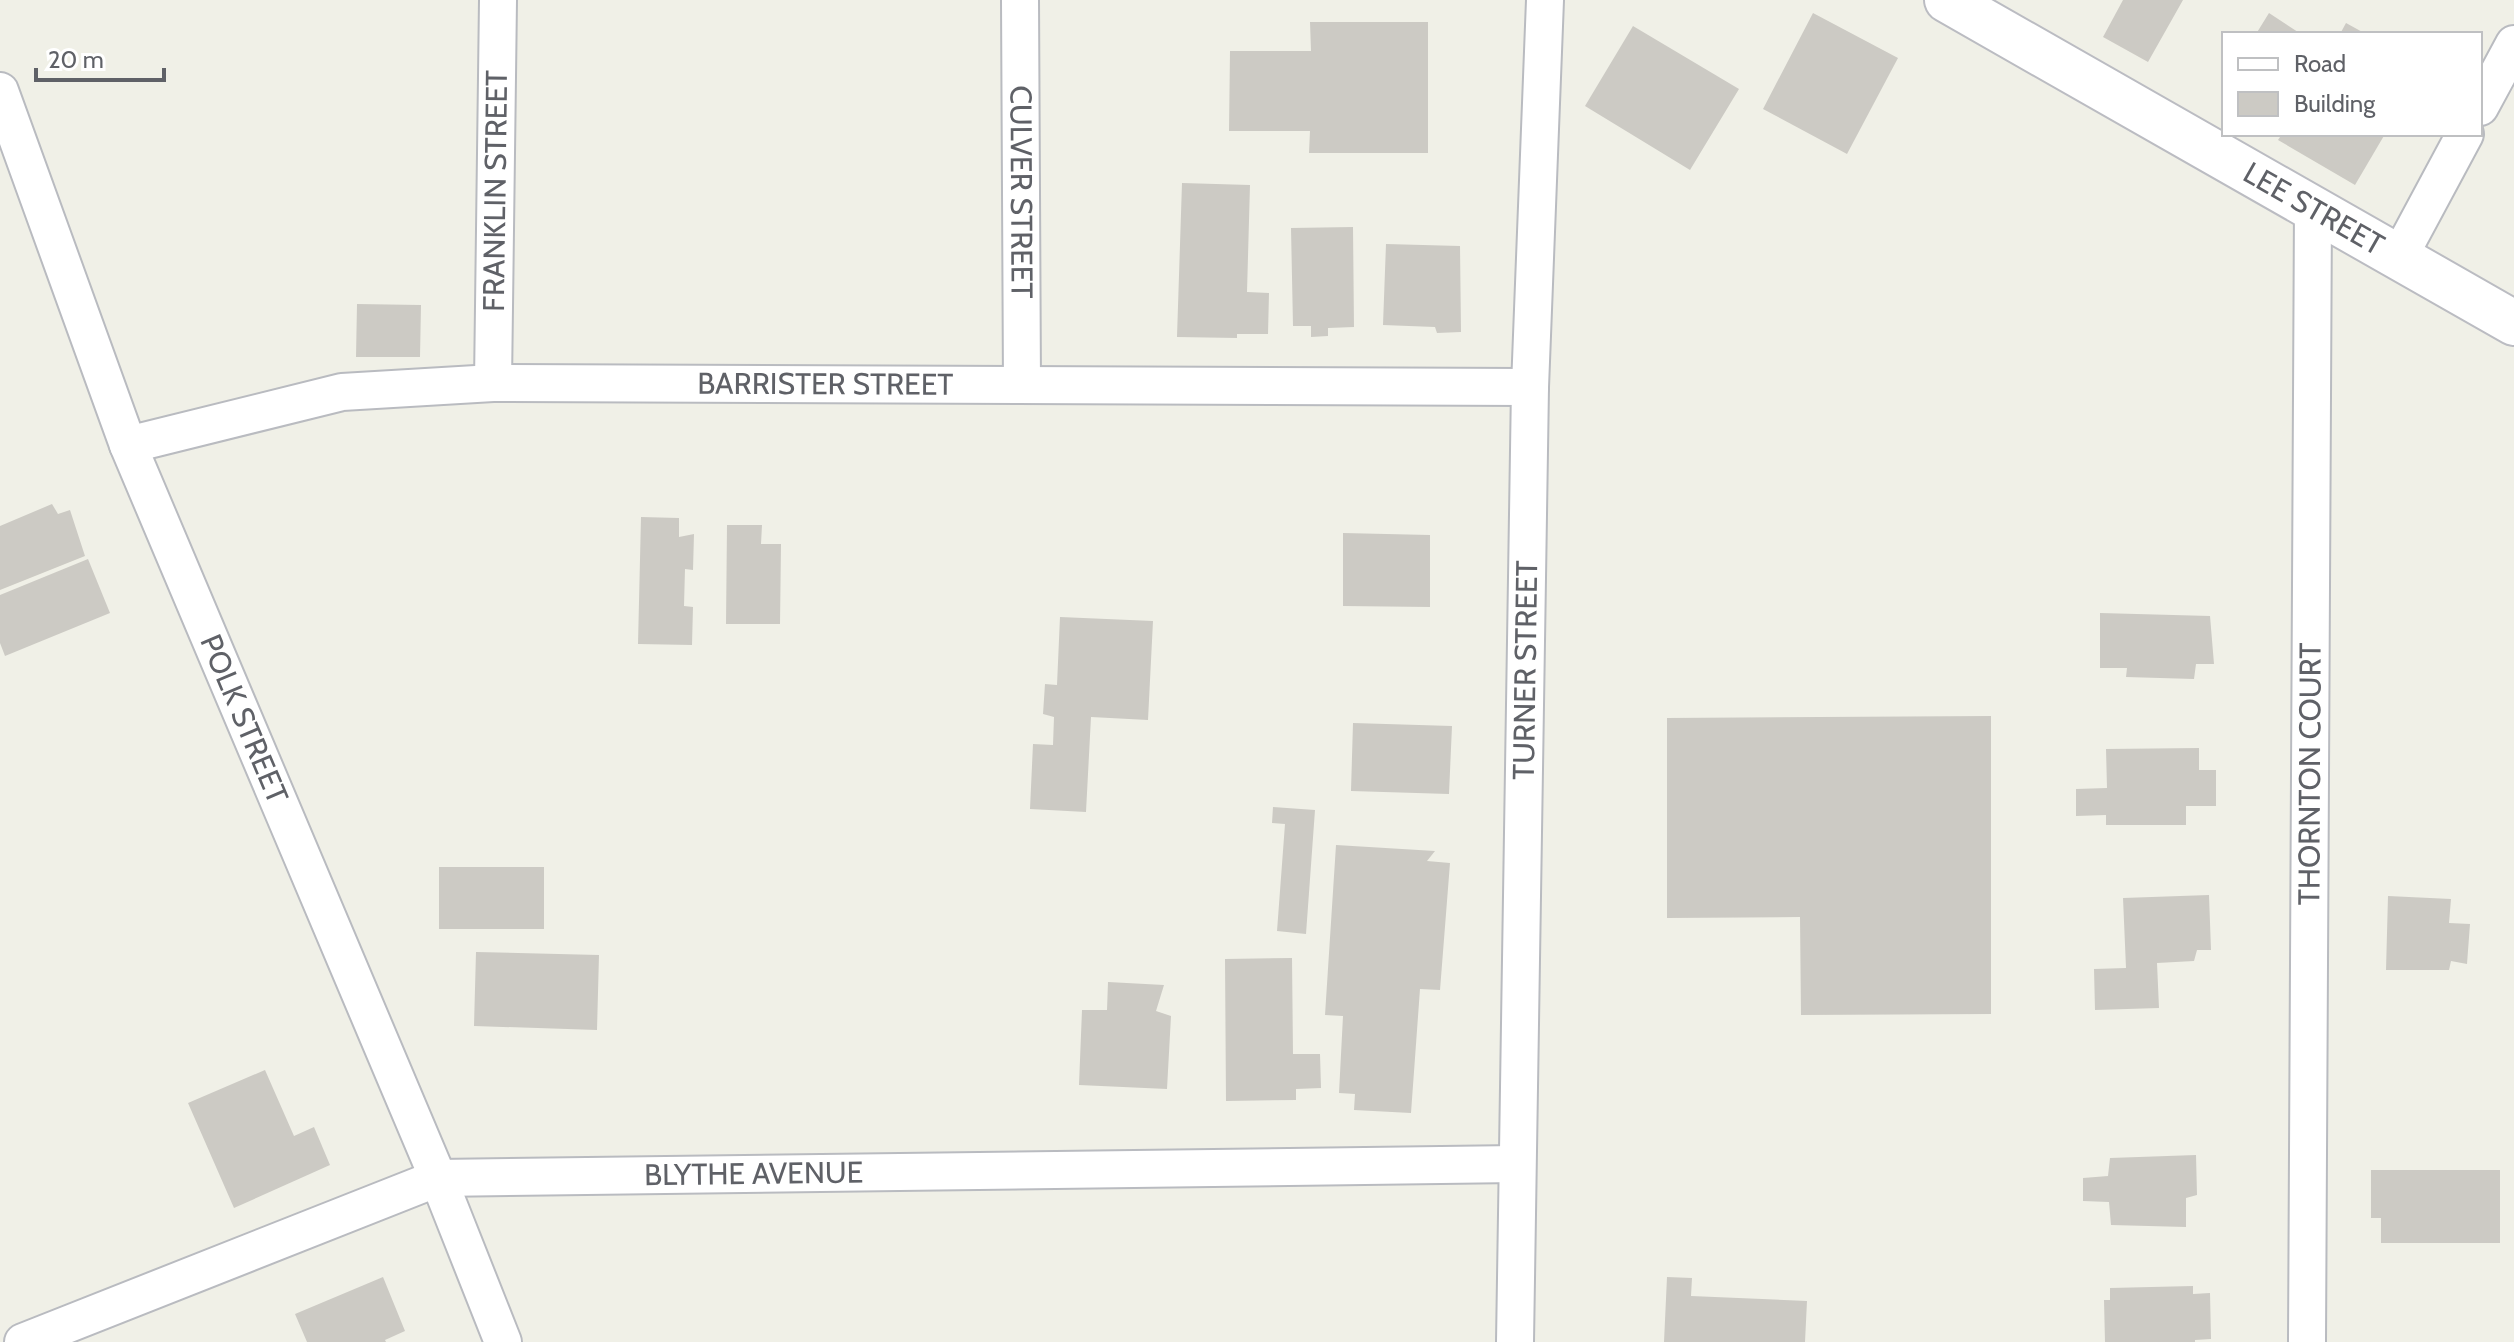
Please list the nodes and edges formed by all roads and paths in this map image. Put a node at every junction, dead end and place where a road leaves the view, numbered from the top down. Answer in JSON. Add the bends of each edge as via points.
{"nodes":[{"id":1,"x":498,"y":0,"type":"edge"},
{"id":2,"x":1020,"y":0,"type":"edge"},
{"id":3,"x":1545,"y":0,"type":"edge"},
{"id":4,"x":1947,"y":0,"type":"edge"},
{"id":5,"x":2514,"y":44,"type":"edge"},
{"id":6,"x":0,"y":91,"type":"edge"},
{"id":7,"x":2482,"y":103,"type":"edge"},
{"id":8,"x":2464,"y":136,"type":"edge"},
{"id":9,"x":2313,"y":208,"type":"junction"},
{"id":10,"x":2399,"y":257,"type":"junction"},
{"id":11,"x":2514,"y":323,"type":"edge"},
{"id":12,"x":493,"y":383,"type":"junction"},
{"id":13,"x":1022,"y":385,"type":"junction"},
{"id":14,"x":1530,"y":387,"type":"junction"},
{"id":15,"x":128,"y":445,"type":"junction"},
{"id":16,"x":1517,"y":1164,"type":"junction"},
{"id":17,"x":438,"y":1178,"type":"junction"},
{"id":18,"x":23,"y":1342,"type":"edge"},
{"id":19,"x":503,"y":1342,"type":"edge"},
{"id":20,"x":1515,"y":1342,"type":"edge"},
{"id":21,"x":2307,"y":1342,"type":"edge"}],
"edges":[{"from":1,"to":12,"type":"street","name":"FRANKLIN STREET"},
{"from":2,"to":13,"type":"street","name":"CULVER STREET"},
{"from":3,"to":14,"type":"street","name":"TURNER STREET"},
{"from":4,"to":9,"type":"street","name":"LEE STREET"},
{"from":5,"to":7,"type":"street"},
{"from":6,"to":15,"type":"street","name":"POLK STREET"},
{"from":8,"to":10,"type":"street"},
{"from":9,"to":10,"type":"street","name":"LEE STREET"},
{"from":9,"to":21,"type":"street","name":"THORNTON COURT"},
{"from":10,"to":11,"type":"street","name":"LEE STREET"},
{"from":12,"to":13,"type":"street","name":"BARRISTER STREET"},
{"from":12,"to":15,"type":"street","name":"BARRISTER STREET","via":[[342,392]]},
{"from":13,"to":14,"type":"street","name":"BARRISTER STREET"},
{"from":14,"to":16,"type":"street","name":"TURNER STREET"},
{"from":15,"to":17,"type":"street","name":"POLK STREET"},
{"from":16,"to":17,"type":"street","name":"BLYTHE AVENUE"},
{"from":16,"to":20,"type":"street","name":"TURNER STREET"},
{"from":17,"to":18,"type":"street","name":"BLYTHE AVENUE"},
{"from":17,"to":19,"type":"street","name":"POLK STREET"}]}
